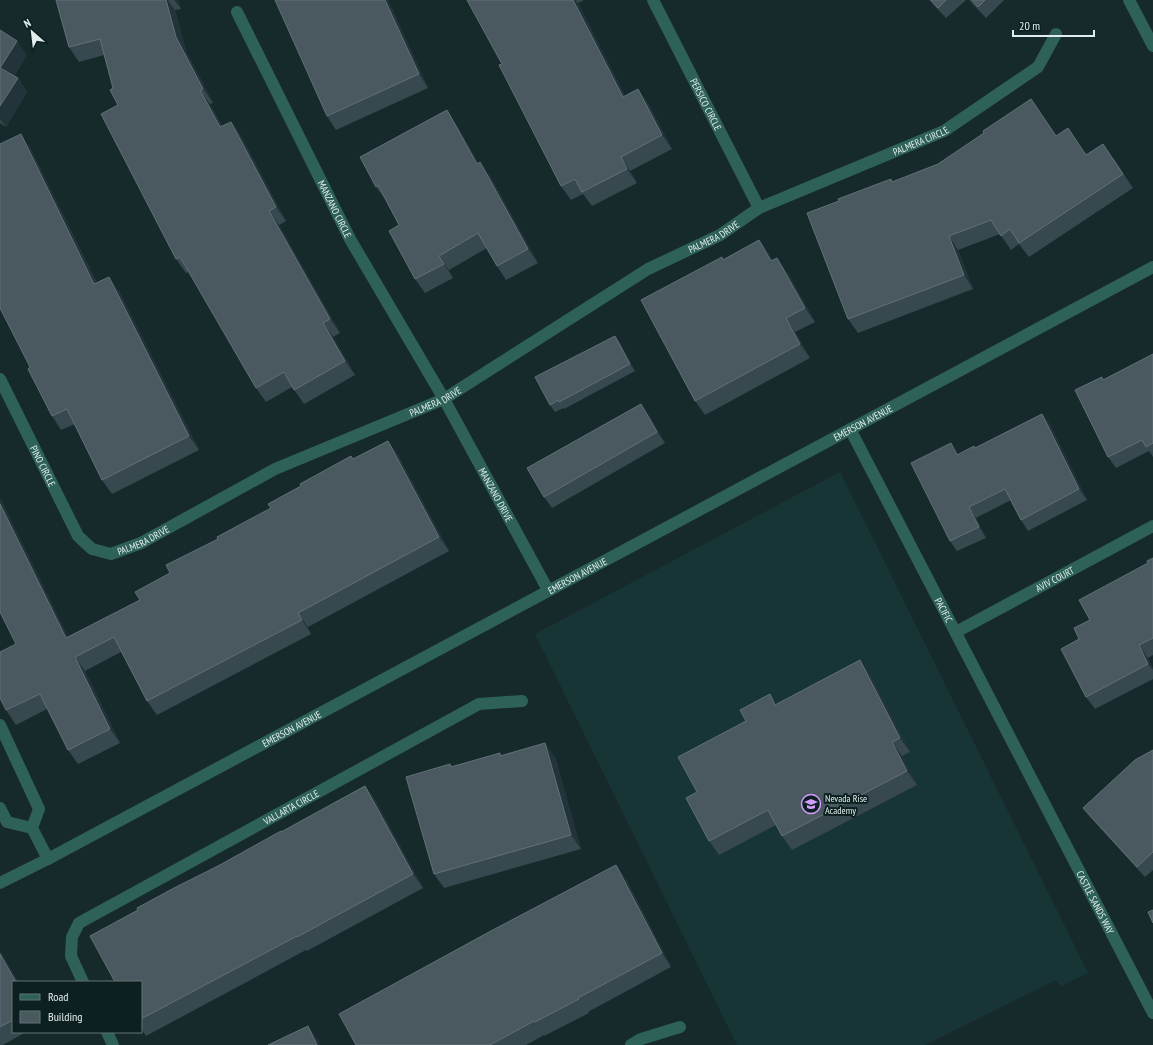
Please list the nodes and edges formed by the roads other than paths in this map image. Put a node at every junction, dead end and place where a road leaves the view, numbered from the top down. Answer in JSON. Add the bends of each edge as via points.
{"nodes":[{"id":1,"x":653,"y":0,"type":"edge"},
{"id":2,"x":1130,"y":0,"type":"edge"},
{"id":3,"x":236,"y":12,"type":"dead end"},
{"id":4,"x":1056,"y":34,"type":"dead end"},
{"id":5,"x":1153,"y":46,"type":"edge"},
{"id":6,"x":758,"y":208,"type":"junction"},
{"id":7,"x":1153,"y":267,"type":"edge"},
{"id":8,"x":0,"y":379,"type":"edge"},
{"id":9,"x":444,"y":399,"type":"junction"},
{"id":10,"x":850,"y":428,"type":"junction"},
{"id":11,"x":1153,"y":526,"type":"edge"},
{"id":12,"x":92,"y":549,"type":"joint"},
{"id":13,"x":548,"y":590,"type":"junction"},
{"id":14,"x":956,"y":632,"type":"junction"},
{"id":15,"x":522,"y":701,"type":"dead end"},
{"id":16,"x":0,"y":725,"type":"edge"},
{"id":17,"x":1038,"y":791,"type":"joint"},
{"id":18,"x":0,"y":808,"type":"edge"},
{"id":19,"x":32,"y":828,"type":"junction"},
{"id":20,"x":48,"y":859,"type":"junction"},
{"id":21,"x":0,"y":883,"type":"edge"},
{"id":22,"x":83,"y":981,"type":"edge"},
{"id":23,"x":1153,"y":1012,"type":"edge"},
{"id":24,"x":680,"y":1027,"type":"dead end"},
{"id":25,"x":107,"y":1033,"type":"edge"},
{"id":26,"x":113,"y":1045,"type":"edge"},
{"id":27,"x":630,"y":1045,"type":"edge"}],
"edges":[{"from":1,"to":6,"type":"street","name":"PERSICO CIRCLE"},
{"from":2,"to":5,"type":"street"},
{"from":3,"to":9,"type":"street","name":"MANZANO CIRCLE","via":[[350,239]]},
{"from":4,"to":6,"type":"street","name":"PALMERA CIRCLE","via":[[1038,67],[944,131]]},
{"from":6,"to":9,"type":"street","name":"PALMERA DRIVE","via":[[720,235],[648,269]]},
{"from":7,"to":10,"type":"street","name":"EMERSON AVENUE"},
{"from":8,"to":12,"type":"street","name":"PINO CIRCLE","via":[[78,536]]},
{"from":9,"to":12,"type":"street","name":"PALMERA DRIVE","via":[[275,469],[141,543],[111,554]]},
{"from":9,"to":13,"type":"street","name":"MANZANO DRIVE"},
{"from":10,"to":13,"type":"street","name":"EMERSON AVENUE"},
{"from":10,"to":14,"type":"street","name":"PACIFIC"},
{"from":11,"to":14,"type":"street","name":"AVIV COURT"},
{"from":13,"to":20,"type":"street","name":"EMERSON AVENUE"},
{"from":14,"to":17,"type":"street","name":"PACIFIC"},
{"from":15,"to":22,"type":"street","name":"VALLARTA CIRCLE","via":[[479,704],[79,923],[72,937],[71,956]]},
{"from":16,"to":19,"type":"street","via":[[39,809]]},
{"from":17,"to":23,"type":"street","name":"CASTLE SANDS WAY"},
{"from":18,"to":19,"type":"street","via":[[7,822]]},
{"from":19,"to":20,"type":"street"},
{"from":20,"to":21,"type":"street","name":"EMERSON AVENUE"},
{"from":24,"to":27,"type":"street"},
{"from":25,"to":26,"type":"street"}]}
